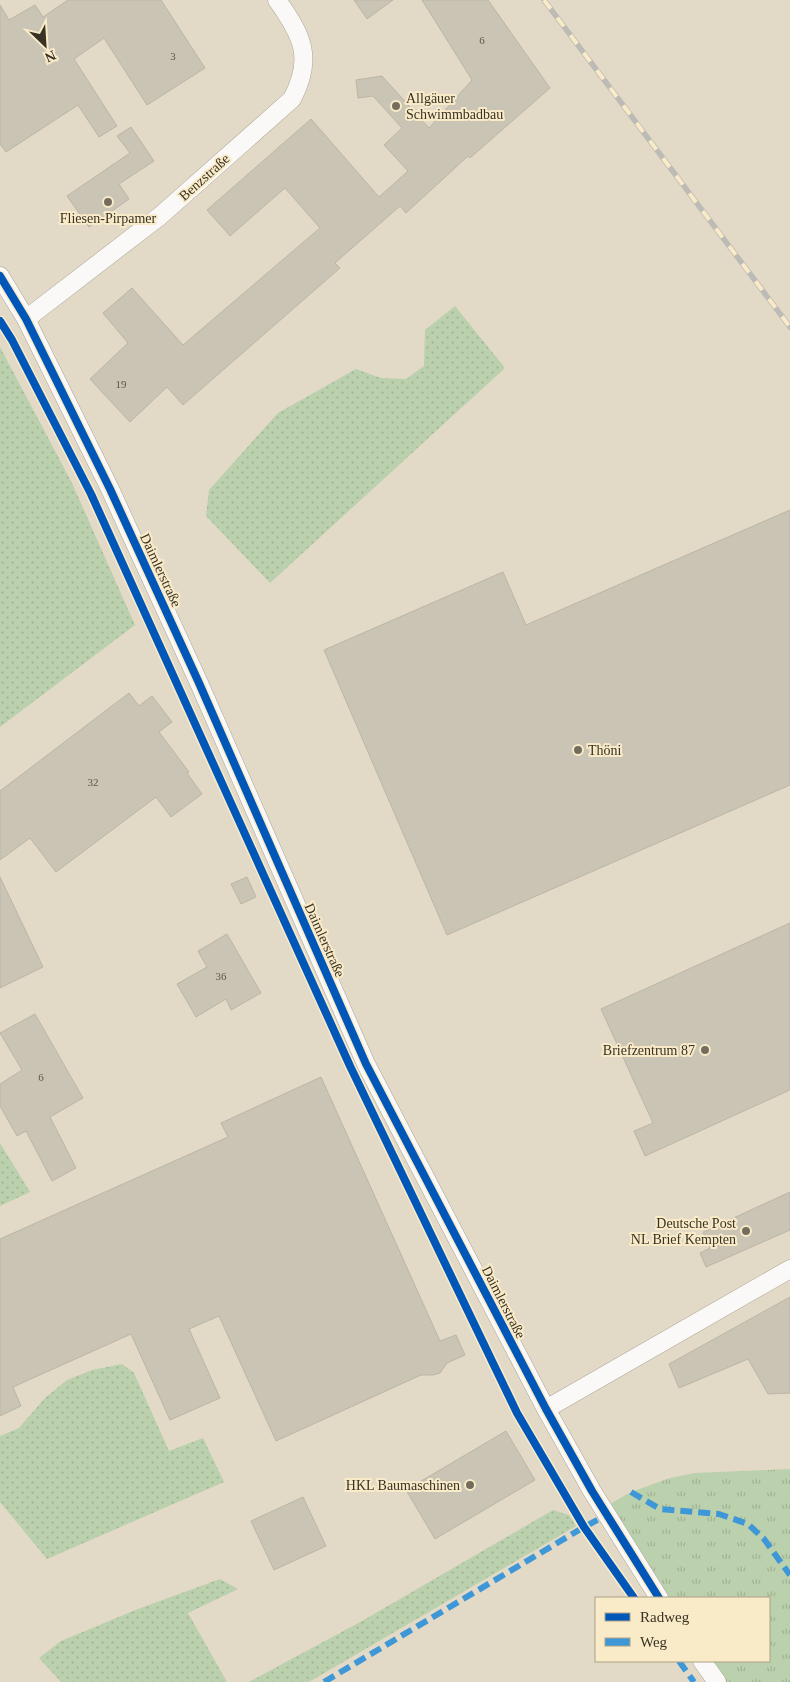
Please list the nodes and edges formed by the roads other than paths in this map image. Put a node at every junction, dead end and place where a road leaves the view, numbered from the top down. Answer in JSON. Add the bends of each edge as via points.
{"nodes":[{"id":1,"x":277,"y":0,"type":"edge"},
{"id":2,"x":0,"y":276,"type":"edge"},
{"id":3,"x":26,"y":319,"type":"junction"},
{"id":4,"x":790,"y":1268,"type":"edge"},
{"id":5,"x":546,"y":1409,"type":"junction"},
{"id":6,"x":658,"y":1597,"type":"edge"},
{"id":7,"x":703,"y":1662,"type":"edge"},
{"id":8,"x":717,"y":1682,"type":"edge"}],
"edges":[{"from":1,"to":3,"type":"street","name":"Benzstraße","via":[[301,43],[304,57],[299,86],[292,99],[160,216]]},
{"from":2,"to":3,"type":"street","name":"Daimlerstraße"},
{"from":3,"to":5,"type":"street","name":"Daimlerstraße","via":[[110,489],[199,683],[366,1064]]},
{"from":4,"to":5,"type":"street"},
{"from":5,"to":6,"type":"street","name":"Daimlerstraße","via":[[592,1491]]},
{"from":7,"to":8,"type":"street"}]}
